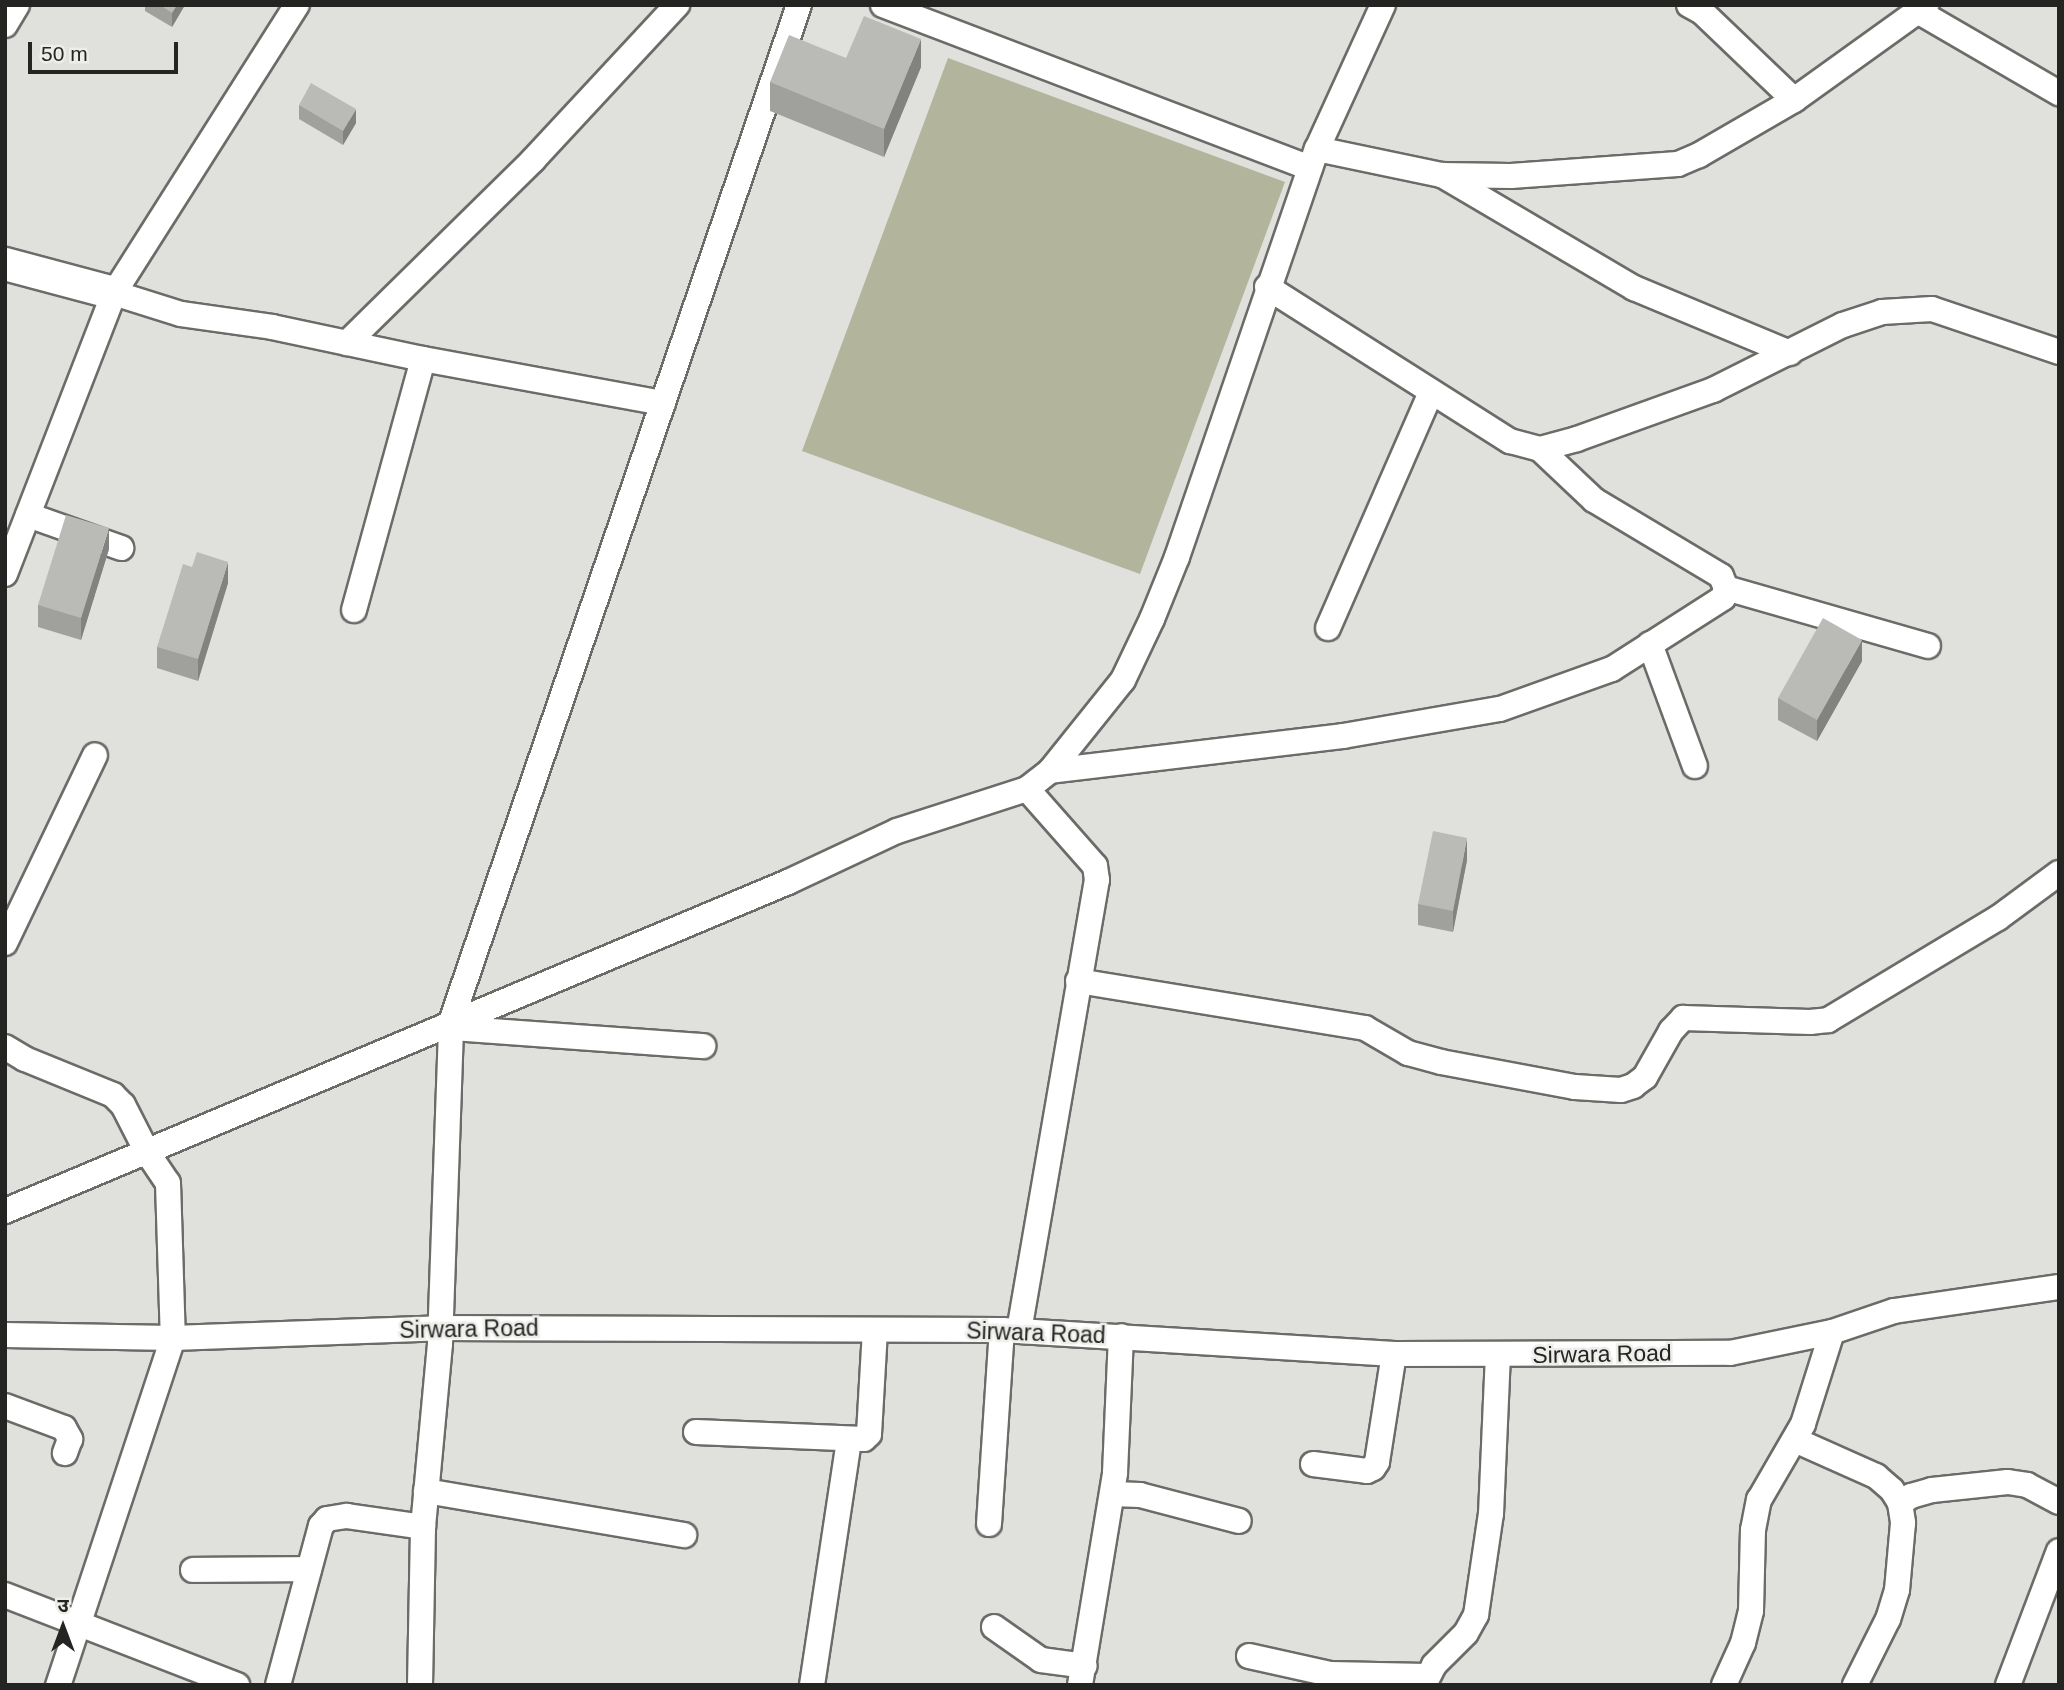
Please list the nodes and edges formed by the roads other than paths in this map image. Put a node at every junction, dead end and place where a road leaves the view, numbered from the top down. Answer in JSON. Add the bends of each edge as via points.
{"nodes":[{"id":1,"x":17,"y":5,"type":"edge"},
{"id":2,"x":297,"y":5,"type":"edge"},
{"id":3,"x":677,"y":5,"type":"edge"},
{"id":4,"x":799,"y":5,"type":"edge"},
{"id":5,"x":883,"y":5,"type":"edge"},
{"id":6,"x":1383,"y":5,"type":"edge"},
{"id":7,"x":1689,"y":5,"type":"edge"},
{"id":8,"x":1923,"y":8,"type":"edge"},
{"id":9,"x":5,"y":25,"type":"edge"},
{"id":10,"x":2059,"y":93,"type":"edge"},
{"id":11,"x":1794,"y":100,"type":"junction"},
{"id":12,"x":1313,"y":158,"type":"junction"},
{"id":13,"x":1441,"y":175,"type":"junction"},
{"id":14,"x":5,"y":264,"type":"edge"},
{"id":15,"x":1267,"y":287,"type":"junction"},
{"id":16,"x":114,"y":293,"type":"junction"},
{"id":17,"x":347,"y":343,"type":"junction"},
{"id":18,"x":2059,"y":352,"type":"edge"},
{"id":19,"x":1790,"y":353,"type":"junction"},
{"id":20,"x":423,"y":359,"type":"junction"},
{"id":21,"x":1431,"y":392,"type":"junction"},
{"id":22,"x":663,"y":404,"type":"junction"},
{"id":23,"x":1540,"y":449,"type":"junction"},
{"id":24,"x":28,"y":514,"type":"junction"},
{"id":25,"x":121,"y":548,"type":"dead end"},
{"id":26,"x":5,"y":574,"type":"edge"},
{"id":27,"x":1726,"y":587,"type":"junction"},
{"id":28,"x":354,"y":610,"type":"dead end"},
{"id":29,"x":1328,"y":628,"type":"dead end"},
{"id":30,"x":1650,"y":644,"type":"junction"},
{"id":31,"x":1928,"y":646,"type":"dead end"},
{"id":32,"x":95,"y":755,"type":"dead end"},
{"id":33,"x":1695,"y":766,"type":"dead end"},
{"id":34,"x":1050,"y":771,"type":"junction"},
{"id":35,"x":1027,"y":789,"type":"junction"},
{"id":36,"x":2059,"y":873,"type":"edge"},
{"id":37,"x":5,"y":943,"type":"edge"},
{"id":38,"x":1078,"y":981,"type":"junction"},
{"id":39,"x":451,"y":1025,"type":"junction"},
{"id":40,"x":703,"y":1046,"type":"dead end"},
{"id":41,"x":5,"y":1047,"type":"edge"},
{"id":42,"x":147,"y":1152,"type":"junction"},
{"id":43,"x":5,"y":1211,"type":"edge"},
{"id":44,"x":2059,"y":1287,"type":"edge"},
{"id":45,"x":440,"y":1328,"type":"junction"},
{"id":46,"x":875,"y":1330,"type":"junction"},
{"id":47,"x":1011,"y":1331,"type":"junction"},
{"id":48,"x":1832,"y":1332,"type":"junction"},
{"id":49,"x":5,"y":1335,"type":"edge"},
{"id":50,"x":1121,"y":1336,"type":"junction"},
{"id":51,"x":173,"y":1338,"type":"junction"},
{"id":52,"x":1394,"y":1354,"type":"junction"},
{"id":53,"x":1498,"y":1355,"type":"junction"},
{"id":54,"x":5,"y":1406,"type":"edge"},
{"id":55,"x":695,"y":1432,"type":"dead end"},
{"id":56,"x":849,"y":1440,"type":"junction"},
{"id":57,"x":1795,"y":1440,"type":"junction"},
{"id":58,"x":65,"y":1453,"type":"dead end"},
{"id":59,"x":1313,"y":1464,"type":"dead end"},
{"id":60,"x":426,"y":1491,"type":"junction"},
{"id":61,"x":1112,"y":1494,"type":"junction"},
{"id":62,"x":2059,"y":1502,"type":"edge"},
{"id":63,"x":1900,"y":1503,"type":"junction"},
{"id":64,"x":1239,"y":1521,"type":"dead end"},
{"id":65,"x":989,"y":1524,"type":"dead end"},
{"id":66,"x":423,"y":1527,"type":"junction"},
{"id":67,"x":684,"y":1535,"type":"dead end"},
{"id":68,"x":2059,"y":1551,"type":"edge"},
{"id":69,"x":309,"y":1569,"type":"junction"},
{"id":70,"x":193,"y":1570,"type":"dead end"},
{"id":71,"x":5,"y":1595,"type":"edge"},
{"id":72,"x":78,"y":1624,"type":"junction"},
{"id":73,"x":994,"y":1627,"type":"dead end"},
{"id":74,"x":1249,"y":1656,"type":"dead end"},
{"id":75,"x":1083,"y":1675,"type":"edge"},
{"id":76,"x":1425,"y":1680,"type":"edge"},
{"id":77,"x":58,"y":1685,"type":"edge"},
{"id":78,"x":237,"y":1685,"type":"edge"},
{"id":79,"x":278,"y":1685,"type":"edge"},
{"id":80,"x":420,"y":1685,"type":"edge"},
{"id":81,"x":812,"y":1685,"type":"edge"},
{"id":82,"x":1724,"y":1685,"type":"edge"},
{"id":83,"x":1855,"y":1685,"type":"edge"},
{"id":84,"x":2008,"y":1685,"type":"edge"}],
"edges":[{"from":1,"to":9,"type":"street"},
{"from":2,"to":16,"type":"street"},
{"from":3,"to":17,"type":"street","via":[[534,159]]},
{"from":4,"to":22,"type":"street"},
{"from":5,"to":12,"type":"street"},
{"from":6,"to":12,"type":"street"},
{"from":7,"to":11,"type":"street","via":[[1702,12]]},
{"from":8,"to":10,"type":"street"},
{"from":8,"to":11,"type":"street"},
{"from":11,"to":13,"type":"street","via":[[1699,156],[1678,163],[1511,176]]},
{"from":12,"to":13,"type":"street"},
{"from":12,"to":15,"type":"street"},
{"from":13,"to":19,"type":"street","via":[[1634,288]]},
{"from":14,"to":16,"type":"main road"},
{"from":15,"to":21,"type":"street"},
{"from":15,"to":34,"type":"street","via":[[1152,619],[1123,680]]},
{"from":16,"to":17,"type":"street","via":[[181,314]]},
{"from":16,"to":24,"type":"street"},
{"from":17,"to":20,"type":"street"},
{"from":18,"to":19,"type":"street","via":[[1932,309],[1906,309],[1843,325]]},
{"from":19,"to":23,"type":"street","via":[[1713,390]]},
{"from":20,"to":22,"type":"street"},
{"from":20,"to":28,"type":"street"},
{"from":21,"to":23,"type":"street","via":[[1510,441]]},
{"from":21,"to":29,"type":"street"},
{"from":22,"to":39,"type":"street"},
{"from":23,"to":27,"type":"street","via":[[1594,500],[1721,576]]},
{"from":24,"to":25,"type":"street"},
{"from":24,"to":26,"type":"street"},
{"from":27,"to":30,"type":"street","via":[[1723,598]]},
{"from":27,"to":31,"type":"street"},
{"from":30,"to":33,"type":"street"},
{"from":30,"to":34,"type":"street","via":[[1612,669],[1500,709],[1343,736]]},
{"from":32,"to":37,"type":"street"},
{"from":34,"to":35,"type":"street"},
{"from":35,"to":38,"type":"street","via":[[1095,866],[1097,880]]},
{"from":35,"to":39,"type":"street","via":[[897,831],[789,882]]},
{"from":36,"to":38,"type":"street","via":[[1998,919],[1828,1020],[1683,1018],[1645,1077],[1621,1090],[1575,1087],[1441,1062],[1408,1053],[1365,1028]]},
{"from":38,"to":47,"type":"street"},
{"from":39,"to":40,"type":"street"},
{"from":39,"to":42,"type":"street"},
{"from":39,"to":45,"type":"street"},
{"from":41,"to":42,"type":"street","via":[[113,1095]]},
{"from":42,"to":43,"type":"street"},
{"from":42,"to":51,"type":"street","via":[[168,1183]]},
{"from":44,"to":48,"type":"street","name":"Sirwara Road","via":[[1894,1311]]},
{"from":45,"to":46,"type":"street","name":"Sirwara Road"},
{"from":45,"to":51,"type":"street","name":"Sirwara Road"},
{"from":45,"to":60,"type":"street"},
{"from":46,"to":47,"type":"street","name":"Sirwara Road"},
{"from":46,"to":56,"type":"street","via":[[869,1434]]},
{"from":47,"to":50,"type":"street","name":"Sirwara Road"},
{"from":47,"to":65,"type":"street"},
{"from":48,"to":53,"type":"street","name":"Sirwara Road","via":[[1730,1353]]},
{"from":48,"to":57,"type":"street"},
{"from":49,"to":51,"type":"street","name":"Sirwara Road"},
{"from":50,"to":52,"type":"street","name":"Sirwara Road"},
{"from":50,"to":61,"type":"street"},
{"from":51,"to":72,"type":"street"},
{"from":52,"to":53,"type":"street","name":"Sirwara Road"},
{"from":52,"to":59,"type":"street","via":[[1373,1468]]},
{"from":53,"to":76,"type":"street","via":[[1491,1514],[1476,1615]]},
{"from":54,"to":58,"type":"street","via":[[64,1428],[70,1438]]},
{"from":55,"to":56,"type":"street"},
{"from":56,"to":81,"type":"street"},
{"from":57,"to":63,"type":"street","via":[[1876,1476]]},
{"from":57,"to":82,"type":"street","via":[[1759,1500],[1752,1530],[1751,1611]]},
{"from":60,"to":66,"type":"street"},
{"from":60,"to":67,"type":"street"},
{"from":61,"to":64,"type":"street","via":[[1140,1495]]},
{"from":61,"to":75,"type":"street"},
{"from":62,"to":63,"type":"street","via":[[2027,1485],[2008,1482],[1932,1490]]},
{"from":63,"to":83,"type":"street","via":[[1903,1523],[1897,1590]]},
{"from":66,"to":69,"type":"street","via":[[347,1516],[327,1519]]},
{"from":66,"to":80,"type":"street"},
{"from":68,"to":84,"type":"street"},
{"from":69,"to":70,"type":"street"},
{"from":69,"to":79,"type":"street"},
{"from":71,"to":72,"type":"street"},
{"from":72,"to":77,"type":"street"},
{"from":72,"to":78,"type":"street"},
{"from":73,"to":75,"type":"street","via":[[1041,1660]]},
{"from":74,"to":76,"type":"street","via":[[1330,1674]]}]}
